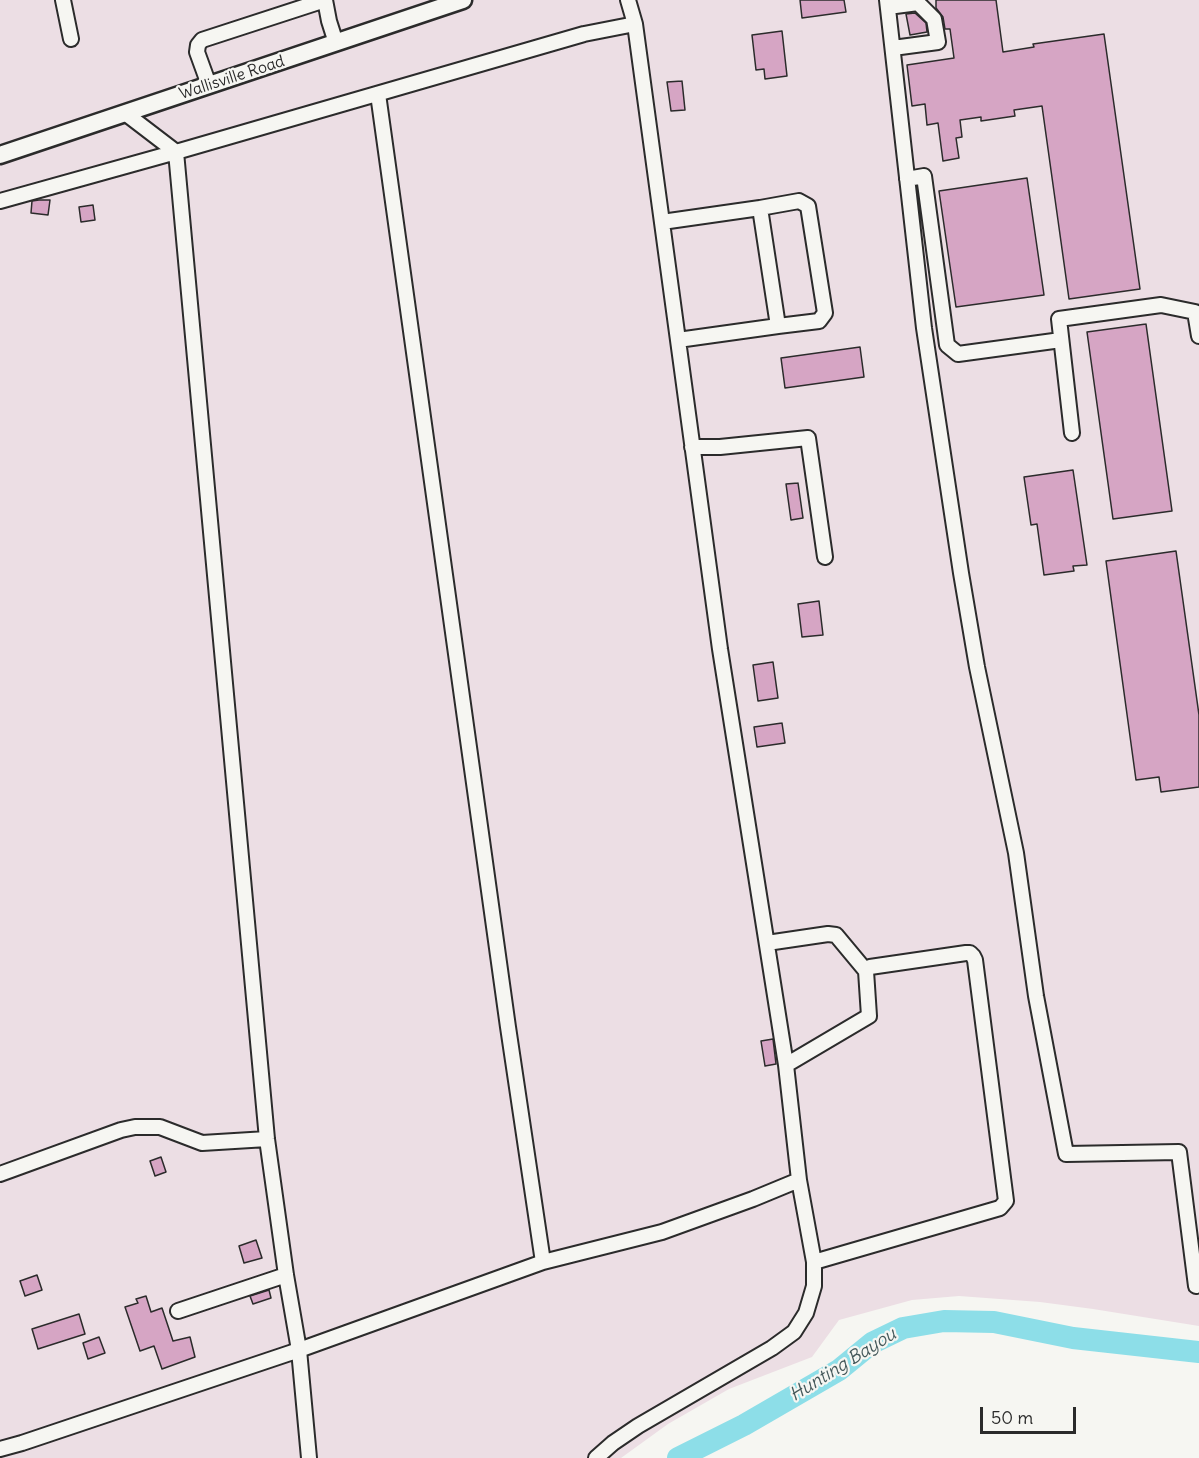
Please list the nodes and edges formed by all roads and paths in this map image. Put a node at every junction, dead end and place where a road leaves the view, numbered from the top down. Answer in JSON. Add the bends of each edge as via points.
{"nodes":[{"id":1,"x":63,"y":0,"type":"edge"},
{"id":2,"x":325,"y":0,"type":"edge"},
{"id":3,"x":464,"y":0,"type":"edge"},
{"id":4,"x":628,"y":0,"type":"edge"},
{"id":5,"x":918,"y":1,"type":"edge"},
{"id":6,"x":888,"y":4,"type":"edge"},
{"id":7,"x":635,"y":24,"type":"junction"},
{"id":8,"x":71,"y":39,"type":"dead end"},
{"id":9,"x":336,"y":43,"type":"junction"},
{"id":10,"x":893,"y":48,"type":"junction"},
{"id":11,"x":209,"y":85,"type":"junction"},
{"id":12,"x":378,"y":94,"type":"junction"},
{"id":13,"x":125,"y":113,"type":"junction"},
{"id":14,"x":176,"y":152,"type":"junction"},
{"id":15,"x":0,"y":155,"type":"edge"},
{"id":16,"x":907,"y":179,"type":"junction"},
{"id":17,"x":0,"y":201,"type":"edge"},
{"id":18,"x":760,"y":208,"type":"junction"},
{"id":19,"x":662,"y":222,"type":"junction"},
{"id":20,"x":778,"y":326,"type":"junction"},
{"id":21,"x":1199,"y":336,"type":"edge"},
{"id":22,"x":678,"y":340,"type":"junction"},
{"id":23,"x":1061,"y":340,"type":"junction"},
{"id":24,"x":1072,"y":433,"type":"dead end"},
{"id":25,"x":692,"y":447,"type":"junction"},
{"id":26,"x":825,"y":557,"type":"dead end"},
{"id":27,"x":767,"y":943,"type":"junction"},
{"id":28,"x":866,"y":971,"type":"junction"},
{"id":29,"x":786,"y":1065,"type":"junction"},
{"id":30,"x":267,"y":1139,"type":"junction"},
{"id":31,"x":0,"y":1174,"type":"edge"},
{"id":32,"x":799,"y":1180,"type":"junction"},
{"id":33,"x":543,"y":1262,"type":"junction"},
{"id":34,"x":814,"y":1262,"type":"junction"},
{"id":35,"x":286,"y":1275,"type":"junction"},
{"id":36,"x":1199,"y":1285,"type":"edge"},
{"id":37,"x":178,"y":1311,"type":"dead end"},
{"id":38,"x":299,"y":1350,"type":"junction"},
{"id":39,"x":22,"y":1443,"type":"junction"},
{"id":40,"x":0,"y":1449,"type":"edge"},
{"id":41,"x":20,"y":1458,"type":"edge"},
{"id":42,"x":309,"y":1458,"type":"edge"},
{"id":43,"x":596,"y":1458,"type":"edge"}],
"edges":[{"from":1,"to":8,"type":"lane"},
{"from":2,"to":9,"type":"lane"},
{"from":2,"to":11,"type":"lane","via":[[202,40],[197,52]]},
{"from":3,"to":9,"type":"main road","name":"Wallisville Road"},
{"from":4,"to":7,"type":"lane"},
{"from":5,"to":6,"type":"lane"},
{"from":5,"to":10,"type":"lane","via":[[934,19],[938,42]]},
{"from":6,"to":10,"type":"lane"},
{"from":7,"to":12,"type":"lane","via":[[584,34]]},
{"from":7,"to":19,"type":"lane"},
{"from":9,"to":11,"type":"main road","name":"Wallisville Road"},
{"from":10,"to":16,"type":"lane"},
{"from":11,"to":13,"type":"main road","name":"Wallisville Road"},
{"from":12,"to":14,"type":"lane"},
{"from":12,"to":33,"type":"lane"},
{"from":13,"to":14,"type":"lane"},
{"from":13,"to":15,"type":"main road","name":"Wallisville Road"},
{"from":14,"to":17,"type":"lane"},
{"from":14,"to":30,"type":"lane"},
{"from":16,"to":23,"type":"lane","via":[[924,176],[947,345],[958,354]]},
{"from":16,"to":36,"type":"lane","via":[[924,328],[960,573],[1016,853],[1036,996],[1065,1154],[1179,1152],[1196,1286]]},
{"from":18,"to":19,"type":"lane"},
{"from":18,"to":20,"type":"lane"},
{"from":18,"to":20,"type":"lane","via":[[799,201],[808,206],[825,313],[819,321]]},
{"from":19,"to":22,"type":"lane"},
{"from":20,"to":22,"type":"lane"},
{"from":21,"to":23,"type":"lane","via":[[1195,312],[1161,305],[1059,319]]},
{"from":22,"to":25,"type":"lane"},
{"from":23,"to":24,"type":"lane"},
{"from":25,"to":26,"type":"lane","via":[[808,438]]},
{"from":25,"to":27,"type":"lane"},
{"from":27,"to":28,"type":"lane","via":[[836,935]]},
{"from":27,"to":29,"type":"lane"},
{"from":28,"to":29,"type":"lane","via":[[869,1016]]},
{"from":28,"to":34,"type":"lane","via":[[966,953],[973,956],[1006,1201],[1000,1208]]},
{"from":29,"to":32,"type":"lane"},
{"from":30,"to":31,"type":"lane","via":[[202,1143],[160,1127],[135,1127]]},
{"from":30,"to":35,"type":"lane"},
{"from":32,"to":33,"type":"lane","via":[[662,1232]]},
{"from":32,"to":34,"type":"lane"},
{"from":33,"to":38,"type":"lane"},
{"from":34,"to":43,"type":"lane","via":[[814,1287],[806,1313],[794,1332],[638,1426]]},
{"from":35,"to":37,"type":"lane"},
{"from":35,"to":38,"type":"lane"},
{"from":38,"to":39,"type":"lane"},
{"from":38,"to":42,"type":"lane"},
{"from":39,"to":40,"type":"lane"},
{"from":39,"to":41,"type":"lane"}]}
